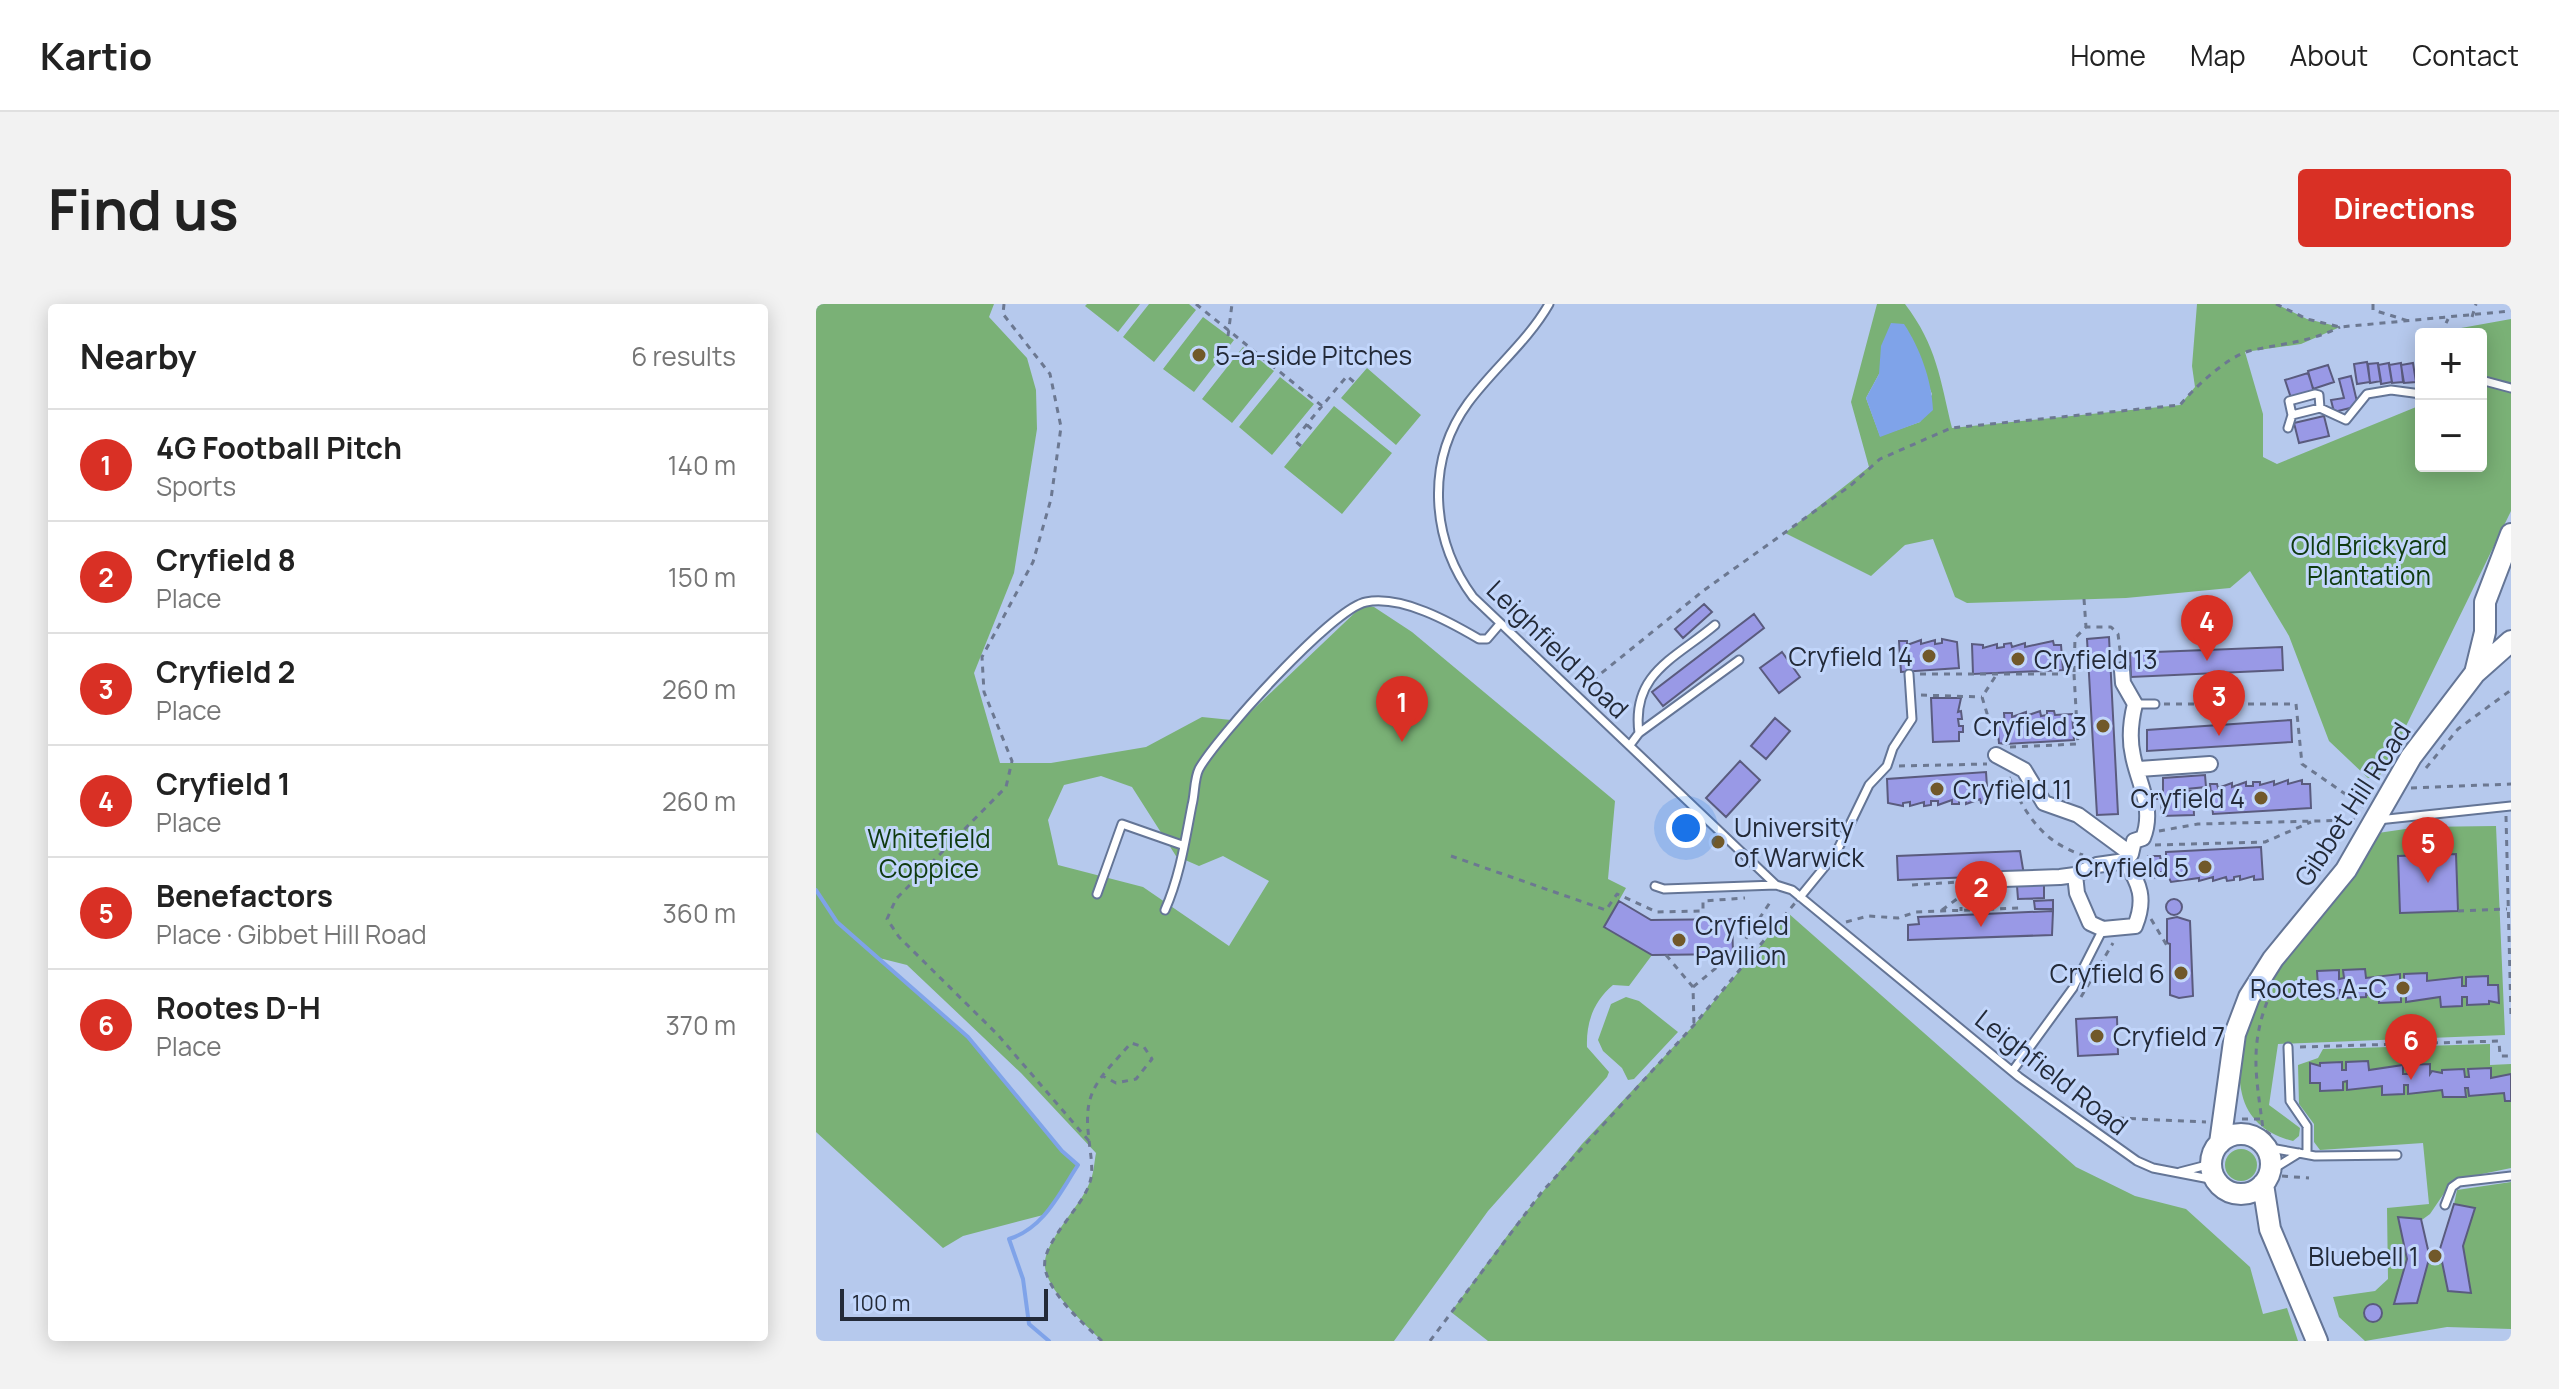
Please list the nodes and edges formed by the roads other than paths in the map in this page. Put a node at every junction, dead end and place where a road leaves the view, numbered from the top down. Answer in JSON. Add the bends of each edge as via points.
{"nodes":[{"id":1,"x":1549,"y":304,"type":"edge"},
{"id":2,"x":2487,"y":382,"type":"edge"},
{"id":3,"x":2511,"y":388,"type":"edge"},
{"id":4,"x":2415,"y":393,"type":"edge"},
{"id":5,"x":2320,"y":408,"type":"junction"},
{"id":6,"x":2292,"y":415,"type":"junction"},
{"id":7,"x":2288,"y":428,"type":"dead end"},
{"id":8,"x":2511,"y":534,"type":"edge"},
{"id":9,"x":2502,"y":582,"type":"edge"},
{"id":10,"x":2486,"y":621,"type":"junction"},
{"id":11,"x":1499,"y":625,"type":"junction"},
{"id":12,"x":1715,"y":625,"type":"dead end"},
{"id":13,"x":2511,"y":635,"type":"edge"},
{"id":14,"x":2511,"y":641,"type":"edge"},
{"id":15,"x":1739,"y":660,"type":"dead end"},
{"id":16,"x":2122,"y":670,"type":"road end"},
{"id":17,"x":2475,"y":673,"type":"junction"},
{"id":18,"x":1909,"y":674,"type":"road end"},
{"id":19,"x":2135,"y":704,"type":"junction"},
{"id":20,"x":2155,"y":704,"type":"road end"},
{"id":21,"x":1639,"y":733,"type":"junction"},
{"id":22,"x":1630,"y":745,"type":"junction"},
{"id":23,"x":1996,"y":755,"type":"road end"},
{"id":24,"x":2210,"y":764,"type":"dead end"},
{"id":25,"x":2139,"y":769,"type":"junction"},
{"id":26,"x":2508,"y":806,"type":"edge"},
{"id":27,"x":2365,"y":815,"type":"junction"},
{"id":28,"x":1182,"y":845,"type":"junction"},
{"id":29,"x":2128,"y":857,"type":"junction"},
{"id":30,"x":2075,"y":875,"type":"junction"},
{"id":31,"x":2003,"y":879,"type":"dead end"},
{"id":32,"x":1776,"y":885,"type":"junction"},
{"id":33,"x":1655,"y":886,"type":"dead end"},
{"id":34,"x":1097,"y":894,"type":"dead end"},
{"id":35,"x":1800,"y":897,"type":"junction"},
{"id":36,"x":1165,"y":910,"type":"dead end"},
{"id":37,"x":2103,"y":929,"type":"junction"},
{"id":38,"x":2288,"y":1047,"type":"road end"},
{"id":39,"x":2014,"y":1069,"type":"junction"},
{"id":40,"x":2245,"y":1131,"type":"junction"},
{"id":41,"x":2220,"y":1143,"type":"junction"},
{"id":42,"x":2303,"y":1153,"type":"junction"},
{"id":43,"x":2397,"y":1155,"type":"dead end"},
{"id":44,"x":2213,"y":1172,"type":"junction"},
{"id":45,"x":2174,"y":1173,"type":"junction"},
{"id":46,"x":2511,"y":1176,"type":"edge"},
{"id":47,"x":2272,"y":1177,"type":"junction"},
{"id":48,"x":2238,"y":1194,"type":"junction"},
{"id":49,"x":2445,"y":1205,"type":"dead end"},
{"id":50,"x":2270,"y":1229,"type":"junction"},
{"id":51,"x":2317,"y":1341,"type":"edge"}],
"edges":[{"from":1,"to":11,"type":"lane","name":"Leighfield Road","via":[[1467,405],[1440,469],[1439,515],[1447,551],[1461,581]]},
{"from":2,"to":3,"type":"lane"},
{"from":4,"to":5,"type":"lane","via":[[2367,394],[2346,420]]},
{"from":5,"to":6,"type":"lane"},
{"from":5,"to":6,"type":"lane","via":[[2322,392],[2289,401]]},
{"from":6,"to":7,"type":"lane"},
{"from":8,"to":9,"type":"street"},
{"from":9,"to":10,"type":"street","name":"Gibbet Hill Road","via":[[2485,602]]},
{"from":10,"to":13,"type":"street"},
{"from":10,"to":17,"type":"street","name":"Gibbet Hill Road"},
{"from":11,"to":22,"type":"lane","name":"Leighfield Road"},
{"from":11,"to":28,"type":"lane","via":[[1487,639],[1479,639],[1439,615],[1403,605],[1365,602],[1349,612],[1255,697],[1199,771]]},
{"from":12,"to":21,"type":"lane","via":[[1648,680],[1636,714]]},
{"from":14,"to":17,"type":"street","name":"Gibbet Hill Road"},
{"from":15,"to":21,"type":"lane"},
{"from":16,"to":19,"type":"street"},
{"from":17,"to":27,"type":"street","name":"Gibbet Hill Road"},
{"from":18,"to":35,"type":"lane","via":[[1912,719],[1887,766],[1869,785],[1836,853]]},
{"from":19,"to":20,"type":"lane"},
{"from":19,"to":25,"type":"street","via":[[2132,754]]},
{"from":21,"to":22,"type":"lane"},
{"from":22,"to":32,"type":"lane","name":"Leighfield Road"},
{"from":23,"to":29,"type":"street","via":[[2024,770],[2044,803],[2078,815]]},
{"from":24,"to":25,"type":"street"},
{"from":25,"to":29,"type":"street","via":[[2147,827]]},
{"from":26,"to":27,"type":"lane","via":[[2387,821]]},
{"from":27,"to":40,"type":"street","name":"Gibbet Hill Road","via":[[2346,870],[2249,997],[2235,1034],[2228,1096]]},
{"from":28,"to":34,"type":"lane","via":[[1122,824]]},
{"from":28,"to":36,"type":"lane","via":[[1180,876]]},
{"from":29,"to":30,"type":"street"},
{"from":29,"to":37,"type":"street","via":[[2139,882],[2141,910],[2135,926]]},
{"from":30,"to":31,"type":"street"},
{"from":30,"to":37,"type":"street","via":[[2090,923]]},
{"from":32,"to":33,"type":"lane"},
{"from":32,"to":35,"type":"lane","name":"Leighfield Road"},
{"from":35,"to":39,"type":"lane","name":"Leighfield Road"},
{"from":37,"to":39,"type":"lane","via":[[2073,988]]},
{"from":38,"to":42,"type":"lane","via":[[2290,1101],[2307,1126]]},
{"from":39,"to":45,"type":"lane","name":"Leighfield Road","via":[[2137,1161]]},
{"from":40,"to":41,"type":"street"},
{"from":40,"to":41,"type":"street"},
{"from":40,"to":42,"type":"lane"},
{"from":40,"to":47,"type":"street"},
{"from":41,"to":44,"type":"street"},
{"from":42,"to":43,"type":"lane"},
{"from":42,"to":47,"type":"lane"},
{"from":44,"to":45,"type":"lane","name":"Leighfield Road"},
{"from":44,"to":45,"type":"lane"},
{"from":44,"to":48,"type":"street","via":[[2229,1192]]},
{"from":46,"to":49,"type":"lane","via":[[2459,1182]]},
{"from":47,"to":48,"type":"street","via":[[2247,1194]]},
{"from":47,"to":50,"type":"street"},
{"from":48,"to":50,"type":"street"},
{"from":50,"to":51,"type":"street"}]}
